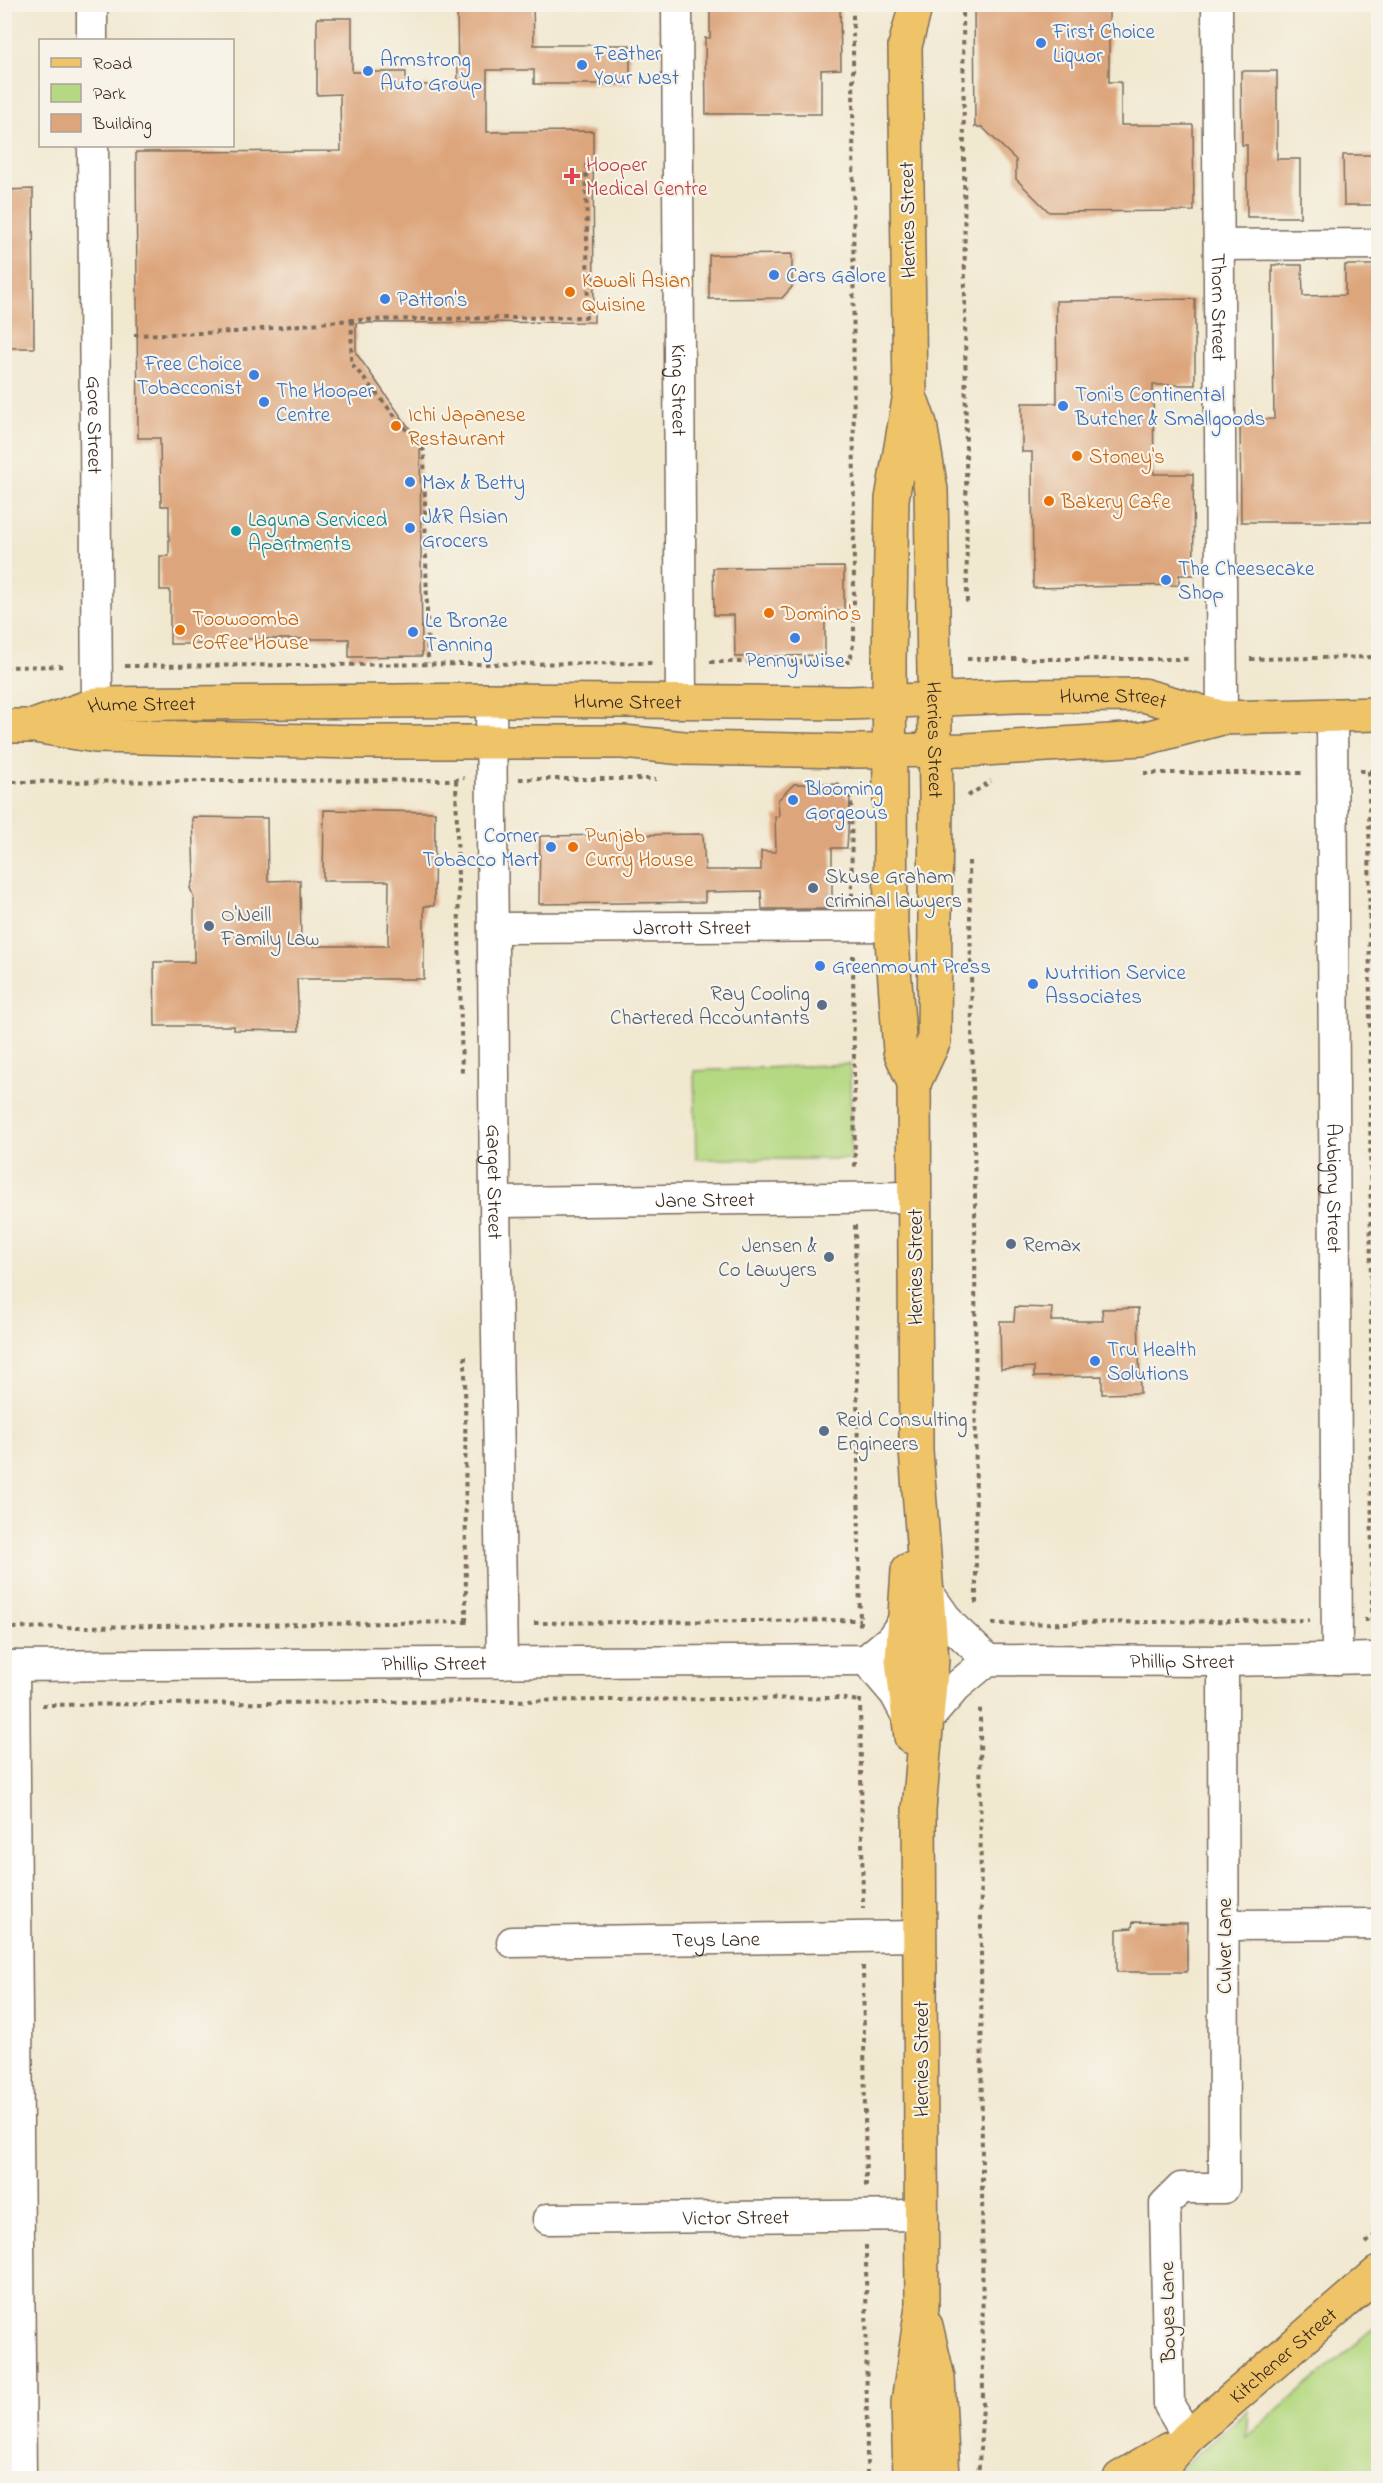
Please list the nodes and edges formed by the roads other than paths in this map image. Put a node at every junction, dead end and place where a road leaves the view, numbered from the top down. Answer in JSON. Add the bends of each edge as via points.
{"nodes":[{"id":1,"x":92,"y":4,"type":"edge"},
{"id":2,"x":677,"y":4,"type":"edge"},
{"id":3,"x":890,"y":4,"type":"edge"},
{"id":4,"x":916,"y":4,"type":"edge"},
{"id":5,"x":1217,"y":4,"type":"edge"},
{"id":6,"x":92,"y":39,"type":"edge"},
{"id":7,"x":905,"y":46,"type":"junction"},
{"id":8,"x":93,"y":147,"type":"edge"},
{"id":9,"x":1219,"y":244,"type":"junction"},
{"id":10,"x":1378,"y":244,"type":"edge"},
{"id":11,"x":910,"y":394,"type":"junction"},
{"id":12,"x":491,"y":700,"type":"junction"},
{"id":13,"x":935,"y":700,"type":"junction"},
{"id":14,"x":681,"y":702,"type":"junction"},
{"id":15,"x":889,"y":702,"type":"junction"},
{"id":16,"x":97,"y":704,"type":"junction"},
{"id":17,"x":1378,"y":714,"type":"edge"},
{"id":18,"x":1332,"y":717,"type":"junction"},
{"id":19,"x":1222,"y":718,"type":"junction"},
{"id":20,"x":19,"y":726,"type":"edge"},
{"id":21,"x":492,"y":743,"type":"junction"},
{"id":22,"x":890,"y":751,"type":"junction"},
{"id":23,"x":935,"y":751,"type":"junction"},
{"id":24,"x":891,"y":926,"type":"junction"},
{"id":25,"x":494,"y":928,"type":"junction"},
{"id":26,"x":914,"y":1083,"type":"junction"},
{"id":27,"x":914,"y":1197,"type":"junction"},
{"id":28,"x":495,"y":1202,"type":"junction"},
{"id":29,"x":916,"y":1451,"type":"junction"},
{"id":30,"x":927,"y":1591,"type":"junction"},
{"id":31,"x":905,"y":1619,"type":"junction"},
{"id":32,"x":1378,"y":1658,"type":"edge"},
{"id":33,"x":1337,"y":1659,"type":"junction"},
{"id":34,"x":866,"y":1660,"type":"junction"},
{"id":35,"x":988,"y":1660,"type":"junction"},
{"id":36,"x":1223,"y":1661,"type":"junction"},
{"id":37,"x":502,"y":1663,"type":"junction"},
{"id":38,"x":9,"y":1666,"type":"edge"},
{"id":39,"x":918,"y":1720,"type":"junction"},
{"id":40,"x":1378,"y":1924,"type":"edge"},
{"id":41,"x":1224,"y":1925,"type":"junction"},
{"id":42,"x":920,"y":1936,"type":"junction"},
{"id":43,"x":512,"y":1942,"type":"dead end"},
{"id":44,"x":1180,"y":2188,"type":"joint"},
{"id":45,"x":922,"y":2215,"type":"junction"},
{"id":46,"x":548,"y":2219,"type":"dead end"},
{"id":47,"x":1378,"y":2273,"type":"edge"},
{"id":48,"x":922,"y":2307,"type":"junction"},
{"id":49,"x":1188,"y":2438,"type":"junction"},
{"id":50,"x":21,"y":2478,"type":"edge"},
{"id":51,"x":910,"y":2478,"type":"edge"},
{"id":52,"x":943,"y":2478,"type":"edge"},
{"id":53,"x":1120,"y":2478,"type":"edge"},
{"id":54,"x":1152,"y":2478,"type":"edge"}],
"edges":[{"from":1,"to":6,"type":"street"},
{"from":2,"to":14,"type":"street","name":"King Street"},
{"from":3,"to":7,"type":"main road","name":"Herries Street"},
{"from":4,"to":7,"type":"main road","name":"Herries Street"},
{"from":5,"to":9,"type":"street","name":"Thorn Street"},
{"from":7,"to":11,"type":"main road","name":"Herries Street"},
{"from":8,"to":16,"type":"street","name":"Gore Street"},
{"from":9,"to":10,"type":"street"},
{"from":9,"to":19,"type":"street","name":"Thorn Street"},
{"from":11,"to":13,"type":"main road","name":"Herries Street","via":[[920,424],[931,490]]},
{"from":11,"to":15,"type":"main road","name":"Herries Street","via":[[892,499]]},
{"from":12,"to":14,"type":"main road","name":"Hume Street"},
{"from":12,"to":16,"type":"main road","name":"Hume Street"},
{"from":12,"to":21,"type":"street","name":"Garget Street"},
{"from":13,"to":15,"type":"main road","name":"Hume Street"},
{"from":13,"to":19,"type":"main road","name":"Hume Street","via":[[1143,695]]},
{"from":13,"to":23,"type":"main road","name":"Herries Street"},
{"from":14,"to":15,"type":"main road","name":"Hume Street"},
{"from":15,"to":22,"type":"main road","name":"Herries Street"},
{"from":16,"to":20,"type":"main road","name":"Hume Street"},
{"from":17,"to":18,"type":"main road","name":"Hume Street"},
{"from":18,"to":19,"type":"main road","name":"Hume Street"},
{"from":18,"to":33,"type":"street","name":"Aubigny Street"},
{"from":19,"to":23,"type":"main road","name":"Hume Street","via":[[1142,738]]},
{"from":20,"to":21,"type":"main road","name":"Hume Street","via":[[96,736]]},
{"from":21,"to":22,"type":"main road","name":"Hume Street","via":[[623,742],[693,748]]},
{"from":21,"to":25,"type":"street","name":"Garget Street"},
{"from":22,"to":23,"type":"main road","name":"Hume Street"},
{"from":22,"to":24,"type":"main road","name":"Herries Street"},
{"from":23,"to":26,"type":"main road","name":"Herries Street","via":[[934,1041]]},
{"from":24,"to":25,"type":"street","name":"Jarrott Street"},
{"from":24,"to":26,"type":"main road","name":"Herries Street","via":[[900,1051]]},
{"from":25,"to":28,"type":"street","name":"Garget Street"},
{"from":26,"to":27,"type":"main road","name":"Herries Street"},
{"from":27,"to":28,"type":"street","name":"Jane Street"},
{"from":27,"to":29,"type":"main road","name":"Herries Street"},
{"from":28,"to":37,"type":"street","name":"Garget Street"},
{"from":29,"to":30,"type":"main road","name":"Herries Street"},
{"from":29,"to":31,"type":"main road","name":"Herries Street"},
{"from":30,"to":35,"type":"street","via":[[951,1624]]},
{"from":30,"to":39,"type":"main road","name":"Herries Street","via":[[932,1660]]},
{"from":31,"to":34,"type":"street","via":[[891,1639]]},
{"from":31,"to":39,"type":"main road","name":"Herries Street","via":[[902,1660]]},
{"from":32,"to":33,"type":"street","name":"Phillip Street"},
{"from":33,"to":36,"type":"street","name":"Phillip Street"},
{"from":34,"to":37,"type":"street","name":"Phillip Street"},
{"from":34,"to":39,"type":"street"},
{"from":35,"to":36,"type":"street","name":"Phillip Street"},
{"from":35,"to":39,"type":"street"},
{"from":36,"to":41,"type":"street","name":"Culver Lane"},
{"from":37,"to":38,"type":"street","name":"Phillip Street"},
{"from":38,"to":50,"type":"street","via":[[14,1705]]},
{"from":39,"to":42,"type":"main road","name":"Herries Street"},
{"from":40,"to":41,"type":"street"},
{"from":41,"to":44,"type":"street","name":"Culver Lane","via":[[1224,2188]]},
{"from":42,"to":43,"type":"street","name":"Teys Lane"},
{"from":42,"to":45,"type":"main road","name":"Herries Street"},
{"from":44,"to":49,"type":"street","name":"Boyes Lane","via":[[1165,2204],[1169,2405]]},
{"from":45,"to":46,"type":"street","name":"Victor Street"},
{"from":45,"to":48,"type":"main road","name":"Herries Street"},
{"from":47,"to":49,"type":"main road","name":"Kitchener Street"},
{"from":48,"to":51,"type":"main road","name":"Herries Street","via":[[908,2403]]},
{"from":48,"to":52,"type":"main road","name":"Herries Street","via":[[938,2378]]},
{"from":49,"to":53,"type":"main road","name":"Kitchener Street"},
{"from":49,"to":54,"type":"main road","name":"Kitchener Street"}]}
